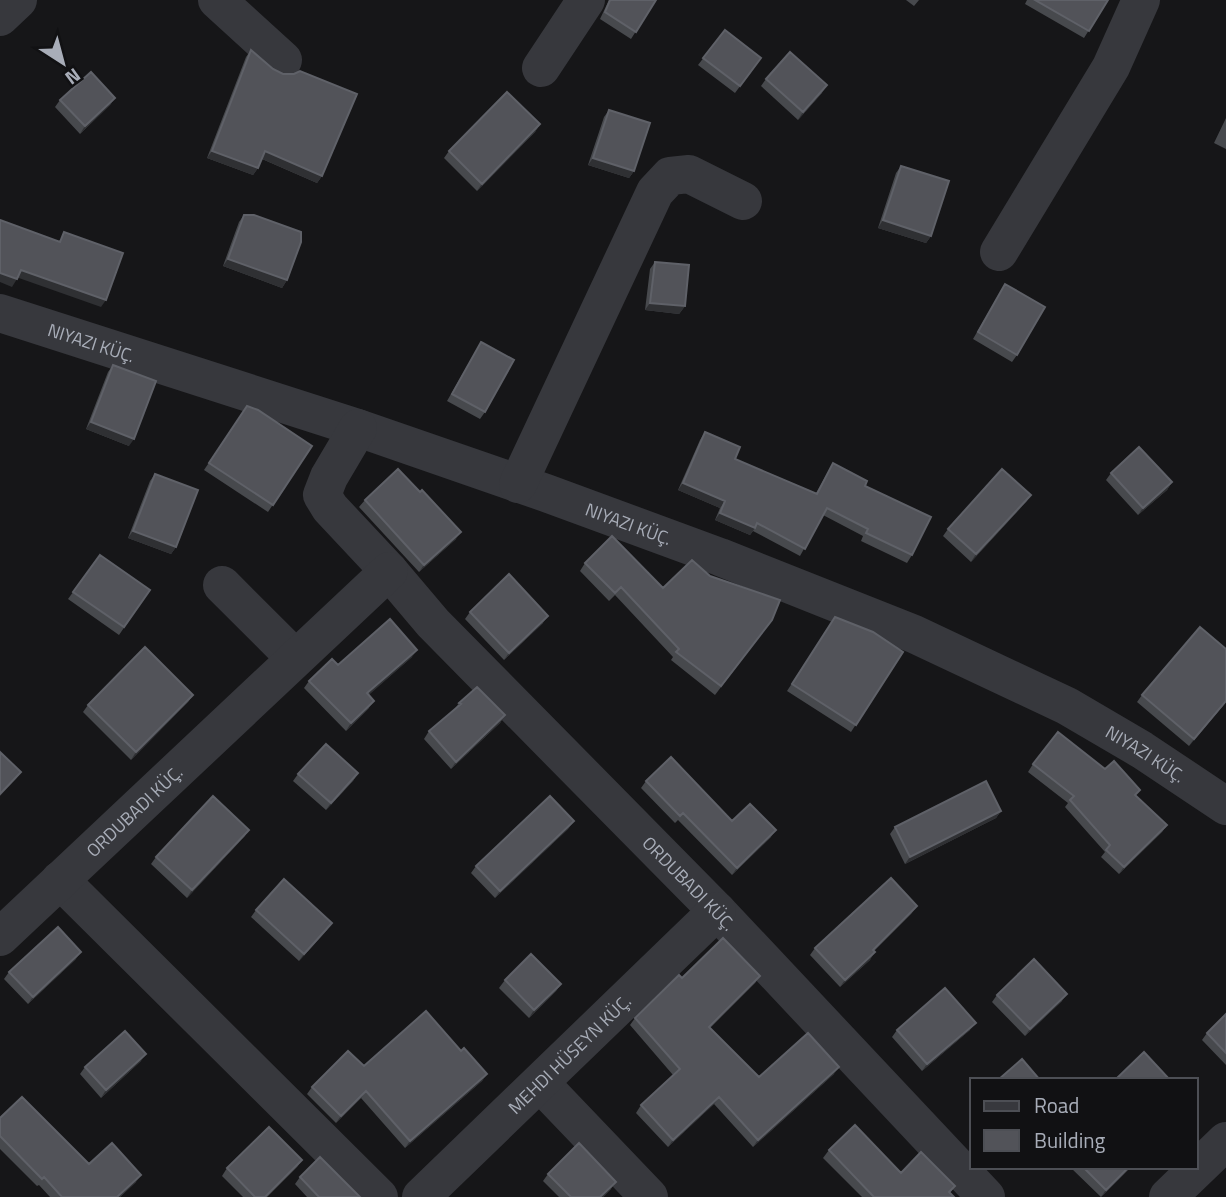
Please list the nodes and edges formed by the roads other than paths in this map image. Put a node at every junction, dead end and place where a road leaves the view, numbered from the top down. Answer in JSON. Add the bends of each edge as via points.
{"nodes":[{"id":1,"x":18,"y":0,"type":"edge"},
{"id":2,"x":217,"y":0,"type":"edge"},
{"id":3,"x":586,"y":0,"type":"edge"},
{"id":4,"x":1141,"y":0,"type":"edge"},
{"id":5,"x":0,"y":18,"type":"edge"},
{"id":6,"x":283,"y":60,"type":"dead end"},
{"id":7,"x":541,"y":68,"type":"dead end"},
{"id":8,"x":743,"y":201,"type":"dead end"},
{"id":9,"x":999,"y":252,"type":"dead end"},
{"id":10,"x":0,"y":313,"type":"edge"},
{"id":11,"x":358,"y":428,"type":"junction"},
{"id":12,"x":518,"y":484,"type":"junction"},
{"id":13,"x":389,"y":571,"type":"junction"},
{"id":14,"x":222,"y":585,"type":"dead end"},
{"id":15,"x":295,"y":658,"type":"junction"},
{"id":16,"x":1226,"y":806,"type":"edge"},
{"id":17,"x":60,"y":880,"type":"junction"},
{"id":18,"x":718,"y":911,"type":"junction"},
{"id":19,"x":7,"y":916,"type":"edge"},
{"id":20,"x":541,"y":1084,"type":"junction"},
{"id":21,"x":1226,"y":1141,"type":"edge"},
{"id":22,"x":1198,"y":1168,"type":"edge"},
{"id":23,"x":1197,"y":1169,"type":"edge"},
{"id":24,"x":379,"y":1197,"type":"edge"},
{"id":25,"x":421,"y":1197,"type":"edge"},
{"id":26,"x":649,"y":1197,"type":"edge"},
{"id":27,"x":986,"y":1197,"type":"edge"},
{"id":28,"x":1168,"y":1197,"type":"edge"}],
"edges":[{"from":1,"to":5,"type":"street"},
{"from":2,"to":6,"type":"street"},
{"from":3,"to":7,"type":"street"},
{"from":4,"to":9,"type":"street","via":[[1111,67]]},
{"from":8,"to":12,"type":"street","via":[[689,174],[670,176],[655,192]]},
{"from":10,"to":11,"type":"street","name":"NIYAZI KÜÇ."},
{"from":11,"to":12,"type":"street","name":"NIYAZI KÜÇ."},
{"from":11,"to":13,"type":"street","name":"ORDUBADI KÜÇ.","via":[[322,495]]},
{"from":12,"to":16,"type":"street","name":"NIYAZI KÜÇ.","via":[[720,556],[914,634],[1068,706]]},
{"from":13,"to":15,"type":"street","name":"ORDUBADI KÜÇ."},
{"from":13,"to":18,"type":"street","name":"ORDUBADI KÜÇ.","via":[[443,632]]},
{"from":14,"to":15,"type":"street"},
{"from":15,"to":17,"type":"street","name":"ORDUBADI KÜÇ."},
{"from":17,"to":19,"type":"street","name":"ORDUBADI KÜÇ."},
{"from":17,"to":24,"type":"street"},
{"from":18,"to":20,"type":"street","name":"MEHDI HÜSEYN KÜÇ."},
{"from":18,"to":27,"type":"street","name":"ORDUBADI KÜÇ."},
{"from":20,"to":25,"type":"street","name":"MEHDI HÜSEYN KÜÇ."},
{"from":20,"to":26,"type":"street"},
{"from":21,"to":22,"type":"street"},
{"from":23,"to":28,"type":"street"}]}
